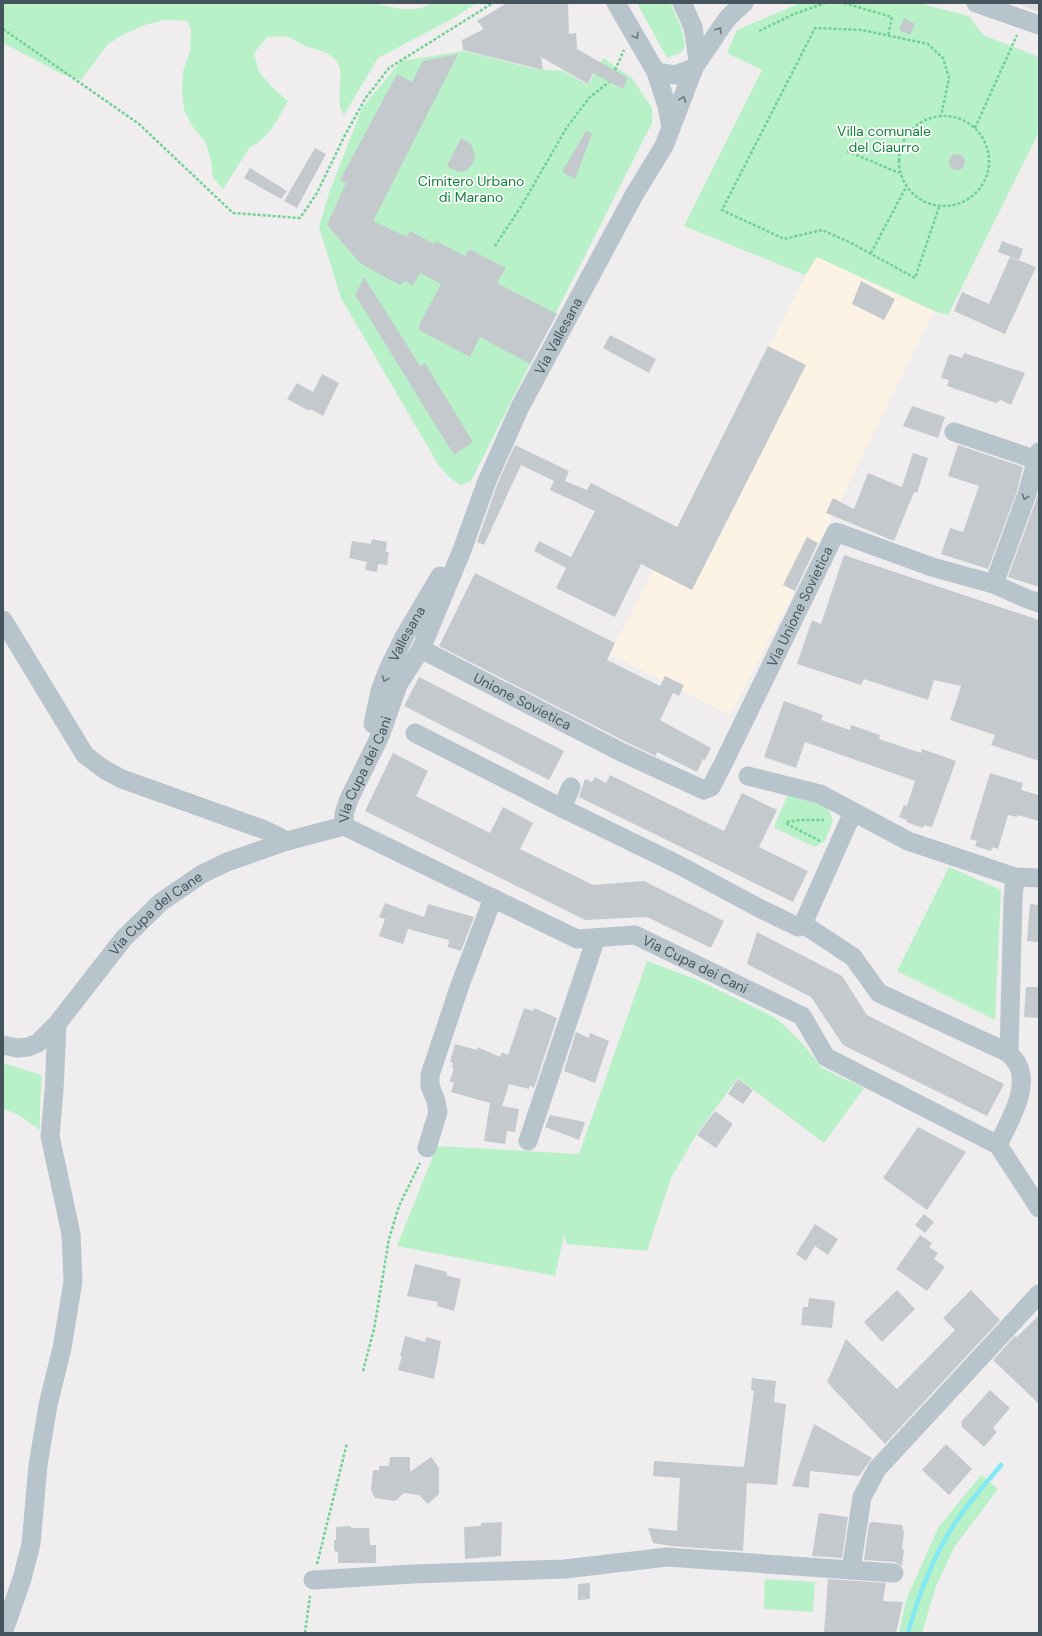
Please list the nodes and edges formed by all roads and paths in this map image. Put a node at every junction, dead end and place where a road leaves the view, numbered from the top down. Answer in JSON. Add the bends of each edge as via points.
{"nodes":[{"id":1,"x":493,"y":3,"type":"edge"},
{"id":2,"x":616,"y":3,"type":"edge"},
{"id":3,"x":682,"y":3,"type":"edge"},
{"id":4,"x":744,"y":3,"type":"edge"},
{"id":5,"x":825,"y":3,"type":"edge"},
{"id":6,"x":844,"y":3,"type":"edge"},
{"id":7,"x":976,"y":3,"type":"edge"},
{"id":8,"x":1031,"y":22,"type":"edge"},
{"id":9,"x":3,"y":29,"type":"edge"},
{"id":10,"x":759,"y":31,"type":"dead end"},
{"id":11,"x":888,"y":36,"type":"junction"},
{"id":12,"x":696,"y":64,"type":"junction"},
{"id":13,"x":656,"y":72,"type":"junction"},
{"id":14,"x":609,"y":82,"type":"dead end"},
{"id":15,"x":941,"y":116,"type":"junction"},
{"id":16,"x":975,"y":128,"type":"junction"},
{"id":17,"x":671,"y":130,"type":"junction"},
{"id":18,"x":847,"y":151,"type":"dead end"},
{"id":19,"x":900,"y":173,"type":"junction"},
{"id":20,"x":906,"y":187,"type":"junction"},
{"id":21,"x":939,"y":207,"type":"junction"},
{"id":22,"x":495,"y":246,"type":"dead end"},
{"id":23,"x":871,"y":253,"type":"junction"},
{"id":24,"x":954,"y":432,"type":"dead end"},
{"id":25,"x":1038,"y":456,"type":"edge"},
{"id":26,"x":462,"y":550,"type":"junction"},
{"id":27,"x":994,"y":584,"type":"junction"},
{"id":28,"x":1039,"y":603,"type":"edge"},
{"id":29,"x":3,"y":620,"type":"edge"},
{"id":30,"x":421,"y":649,"type":"junction"},
{"id":31,"x":415,"y":732,"type":"dead end"},
{"id":32,"x":623,"y":752,"type":"joint"},
{"id":33,"x":748,"y":776,"type":"dead end"},
{"id":34,"x":571,"y":787,"type":"dead end"},
{"id":35,"x":562,"y":808,"type":"junction"},
{"id":36,"x":853,"y":812,"type":"junction"},
{"id":37,"x":824,"y":820,"type":"dead end"},
{"id":38,"x":344,"y":826,"type":"junction"},
{"id":39,"x":287,"y":841,"type":"junction"},
{"id":40,"x":820,"y":842,"type":"dead end"},
{"id":41,"x":1015,"y":877,"type":"junction"},
{"id":42,"x":1039,"y":878,"type":"edge"},
{"id":43,"x":493,"y":898,"type":"junction"},
{"id":44,"x":802,"y":924,"type":"junction"},
{"id":45,"x":596,"y":938,"type":"junction"},
{"id":46,"x":57,"y":1024,"type":"junction"},
{"id":47,"x":3,"y":1045,"type":"edge"},
{"id":48,"x":1009,"y":1054,"type":"junction"},
{"id":49,"x":528,"y":1141,"type":"dead end"},
{"id":50,"x":998,"y":1145,"type":"junction"},
{"id":51,"x":426,"y":1148,"type":"joint"},
{"id":52,"x":1039,"y":1208,"type":"edge"},
{"id":53,"x":1039,"y":1294,"type":"edge"},
{"id":54,"x":363,"y":1372,"type":"dead end"},
{"id":55,"x":347,"y":1443,"type":"dead end"},
{"id":56,"x":851,"y":1570,"type":"junction"},
{"id":57,"x":894,"y":1573,"type":"dead end"},
{"id":58,"x":313,"y":1580,"type":"junction"},
{"id":59,"x":3,"y":1633,"type":"edge"},
{"id":60,"x":305,"y":1633,"type":"edge"}],
"edges":[{"from":1,"to":9,"type":"path","via":[[389,68],[365,99],[317,193],[300,218],[234,213],[139,124]]},
{"from":2,"to":13,"type":"street","one_way":true},
{"from":3,"to":12,"type":"street","via":[[693,27]]},
{"from":12,"to":4,"type":"street","one_way":true,"via":[[719,29]]},
{"from":5,"to":10,"type":"path"},
{"from":6,"to":11,"type":"path","via":[[892,17]]},
{"from":7,"to":8,"type":"street"},
{"from":8,"to":16,"type":"path"},
{"from":11,"to":15,"type":"path","via":[[928,44],[943,58],[949,78]]},
{"from":11,"to":23,"type":"path","via":[[862,30],[815,28],[722,210],[784,239],[822,230]]},
{"from":12,"to":13,"type":"street","via":[[675,75]]},
{"from":17,"to":12,"type":"street","name":"Via Vallesana","one_way":true},
{"from":13,"to":17,"type":"street","via":[[667,106]]},
{"from":14,"to":22,"type":"path","via":[[590,98],[567,127]]},
{"from":15,"to":16,"type":"path","via":[[959,119]]},
{"from":15,"to":19,"type":"path","via":[[916,125],[907,135],[898,160]]},
{"from":16,"to":21,"type":"path","via":[[984,139],[989,153],[986,180],[978,192],[967,201]]},
{"from":17,"to":26,"type":"street","name":"Via Vallesana","via":[[520,407],[487,481]]},
{"from":18,"to":19,"type":"path"},
{"from":19,"to":20,"type":"path"},
{"from":20,"to":21,"type":"path","via":[[926,204]]},
{"from":20,"to":23,"type":"path"},
{"from":21,"to":23,"type":"path","via":[[915,278]]},
{"from":24,"to":25,"type":"street"},
{"from":25,"to":27,"type":"street","one_way":true},
{"from":26,"to":30,"type":"street","name":"Vallesana"},
{"from":26,"to":38,"type":"street","name":"Vallesana","one_way":true,"via":[[442,574],[404,637],[388,670],[363,750],[337,800]]},
{"from":27,"to":28,"type":"street","name":"Via Unione Sovietica"},
{"from":27,"to":32,"type":"street","name":"Via Unione Sovietica","via":[[932,568],[836,532],[711,787],[704,790]]},
{"from":29,"to":39,"type":"street","via":[[85,755],[122,779],[265,830]]},
{"from":30,"to":32,"type":"street","name":"Unione Sovietica"},
{"from":30,"to":38,"type":"street","name":"Via Cupa dei Cani","via":[[398,685],[380,736],[349,799],[344,814]]},
{"from":31,"to":35,"type":"street"},
{"from":33,"to":36,"type":"street","via":[[820,794]]},
{"from":34,"to":35,"type":"street"},
{"from":35,"to":44,"type":"street","via":[[677,864],[758,908],[798,927]]},
{"from":36,"to":41,"type":"street","via":[[908,841]]},
{"from":36,"to":44,"type":"street"},
{"from":37,"to":40,"type":"path","via":[[786,822]]},
{"from":38,"to":39,"type":"street","name":"Via Cupa del Cane"},
{"from":38,"to":43,"type":"street","name":"Via Cupa dei Cani"},
{"from":39,"to":46,"type":"street","name":"Via Cupa del Cane","via":[[227,862],[202,874],[161,902],[124,938]]},
{"from":41,"to":42,"type":"street"},
{"from":41,"to":48,"type":"street"},
{"from":43,"to":45,"type":"street","name":"Via Cupa dei Cani","via":[[577,939]]},
{"from":43,"to":51,"type":"street","via":[[430,1075],[430,1086],[438,1112]]},
{"from":44,"to":48,"type":"street","via":[[853,957],[879,993]]},
{"from":45,"to":49,"type":"street"},
{"from":45,"to":50,"type":"street","name":"Via Cupa dei Cani","via":[[635,935],[802,1016],[826,1057]]},
{"from":46,"to":47,"type":"street","name":"Via Cupa del Cane","via":[[38,1043],[28,1047]]},
{"from":46,"to":59,"type":"street","via":[[50,1136],[71,1234],[73,1281],[38,1465],[32,1544]]},
{"from":48,"to":50,"type":"street","via":[[1017,1064],[1021,1080],[1020,1098]]},
{"from":50,"to":52,"type":"street","name":"Via Cupa dei Cani"},
{"from":51,"to":54,"type":"path","via":[[399,1206],[389,1239],[374,1329]]},
{"from":53,"to":56,"type":"street","via":[[877,1469],[862,1498]]},
{"from":55,"to":58,"type":"path"},
{"from":56,"to":57,"type":"street"},
{"from":56,"to":58,"type":"street","via":[[667,1557],[565,1569]]},
{"from":58,"to":60,"type":"path"}]}
